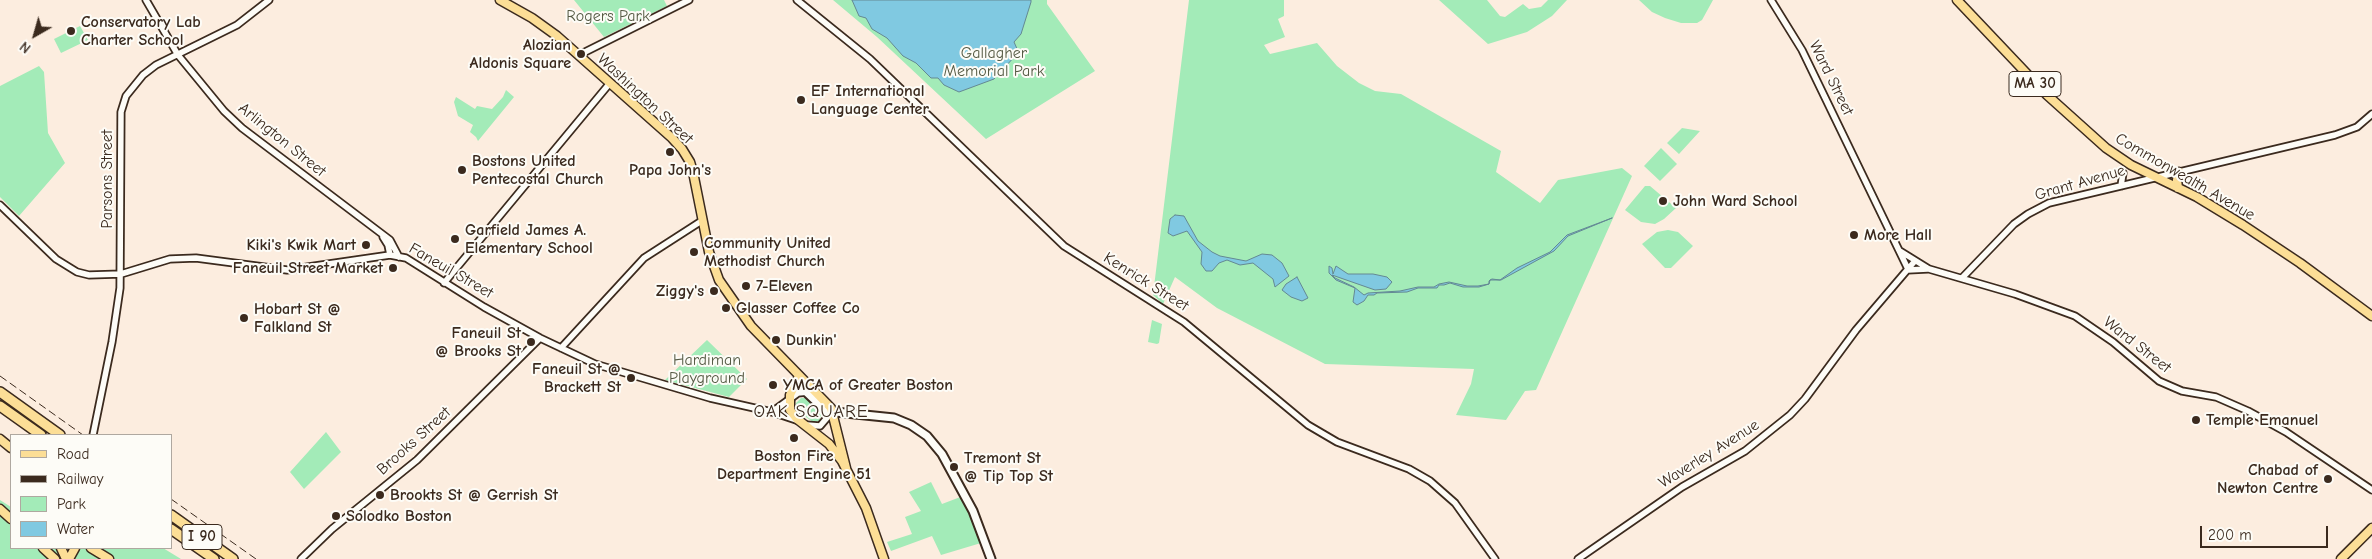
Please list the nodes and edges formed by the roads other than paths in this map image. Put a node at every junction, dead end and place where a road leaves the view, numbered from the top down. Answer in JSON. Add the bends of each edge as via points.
{"nodes":[{"id":1,"x":146,"y":0,"type":"edge"},
{"id":2,"x":269,"y":0,"type":"edge"},
{"id":3,"x":500,"y":0,"type":"edge"},
{"id":4,"x":689,"y":0,"type":"edge"},
{"id":5,"x":797,"y":0,"type":"edge"},
{"id":6,"x":1771,"y":0,"type":"edge"},
{"id":7,"x":1957,"y":0,"type":"edge"},
{"id":8,"x":178,"y":55,"type":"junction"},
{"id":9,"x":578,"y":55,"type":"junction"},
{"id":10,"x":610,"y":83,"type":"junction"},
{"id":11,"x":2372,"y":114,"type":"edge"},
{"id":12,"x":2179,"y":172,"type":"junction"},
{"id":13,"x":2122,"y":173,"type":"dead end"},
{"id":14,"x":2156,"y":177,"type":"junction"},
{"id":15,"x":2121,"y":186,"type":"junction"},
{"id":16,"x":2178,"y":188,"type":"junction"},
{"id":17,"x":0,"y":205,"type":"edge"},
{"id":18,"x":703,"y":220,"type":"junction"},
{"id":19,"x":383,"y":237,"type":"junction"},
{"id":20,"x":1900,"y":251,"type":"junction"},
{"id":21,"x":390,"y":255,"type":"junction"},
{"id":22,"x":399,"y":257,"type":"junction"},
{"id":23,"x":1914,"y":262,"type":"junction"},
{"id":24,"x":1929,"y":269,"type":"junction"},
{"id":25,"x":1908,"y":270,"type":"junction"},
{"id":26,"x":121,"y":274,"type":"junction"},
{"id":27,"x":1962,"y":278,"type":"junction"},
{"id":28,"x":444,"y":283,"type":"junction"},
{"id":29,"x":2372,"y":316,"type":"edge"},
{"id":30,"x":540,"y":338,"type":"junction"},
{"id":31,"x":561,"y":348,"type":"junction"},
{"id":32,"x":799,"y":376,"type":"junction"},
{"id":33,"x":806,"y":391,"type":"junction"},
{"id":34,"x":0,"y":392,"type":"edge"},
{"id":35,"x":822,"y":397,"type":"junction"},
{"id":36,"x":789,"y":398,"type":"junction"},
{"id":37,"x":0,"y":406,"type":"edge"},
{"id":38,"x":772,"y":412,"type":"junction"},
{"id":39,"x":832,"y":412,"type":"junction"},
{"id":40,"x":802,"y":423,"type":"junction"},
{"id":41,"x":836,"y":432,"type":"junction"},
{"id":42,"x":40,"y":434,"type":"edge"},
{"id":43,"x":59,"y":434,"type":"edge"},
{"id":44,"x":93,"y":434,"type":"edge"},
{"id":45,"x":822,"y":438,"type":"junction"},
{"id":46,"x":846,"y":468,"type":"junction"},
{"id":47,"x":2372,"y":490,"type":"edge"},
{"id":48,"x":0,"y":509,"type":"edge"},
{"id":49,"x":172,"y":516,"type":"edge"},
{"id":50,"x":10,"y":519,"type":"edge"},
{"id":51,"x":2372,"y":528,"type":"edge"},
{"id":52,"x":172,"y":530,"type":"edge"},
{"id":53,"x":44,"y":549,"type":"edge"},
{"id":54,"x":93,"y":549,"type":"edge"},
{"id":55,"x":100,"y":549,"type":"edge"},
{"id":56,"x":55,"y":559,"type":"edge"},
{"id":57,"x":110,"y":559,"type":"edge"},
{"id":58,"x":214,"y":559,"type":"edge"},
{"id":59,"x":233,"y":559,"type":"edge"},
{"id":60,"x":301,"y":559,"type":"edge"},
{"id":61,"x":884,"y":559,"type":"edge"},
{"id":62,"x":991,"y":559,"type":"edge"},
{"id":63,"x":1494,"y":559,"type":"edge"},
{"id":64,"x":1578,"y":559,"type":"edge"},
{"id":65,"x":2342,"y":559,"type":"edge"}],
"edges":[{"from":1,"to":8,"type":"street","name":"Arlington Street"},
{"from":2,"to":8,"type":"street","name":"Parsons Street","via":[[237,26]]},
{"from":3,"to":9,"type":"main road","name":"Washington Street","via":[[545,27]]},
{"from":4,"to":9,"type":"street"},
{"from":5,"to":63,"type":"street","name":"Kenrick Street","via":[[870,60],[1064,246],[1184,322],[1308,425],[1337,442],[1409,469],[1430,481],[1455,502]]},
{"from":6,"to":20,"type":"street","name":"Ward Street","via":[[1792,31]]},
{"from":7,"to":14,"type":"main road","name":"Commonwealth Avenue","number":"MA 30","via":[[2068,115],[2113,154]]},
{"from":8,"to":19,"type":"street","name":"Arlington Street","via":[[242,128]]},
{"from":8,"to":26,"type":"street","name":"Parsons Street","via":[[143,75],[126,96],[121,112]]},
{"from":9,"to":10,"type":"main road","name":"Washington Street"},
{"from":10,"to":18,"type":"main road","name":"Washington Street","via":[[672,138],[689,159]]},
{"from":10,"to":28,"type":"street"},
{"from":11,"to":12,"type":"street","name":"Grant Avenue","via":[[2357,127],[2335,135]]},
{"from":12,"to":14,"type":"street","name":"Grant Avenue"},
{"from":12,"to":16,"type":"main road"},
{"from":13,"to":15,"type":"street"},
{"from":14,"to":15,"type":"street","name":"Grant Avenue"},
{"from":14,"to":16,"type":"main road","name":"Commonwealth Avenue","number":"MA 30"},
{"from":15,"to":27,"type":"street","name":"Grant Avenue","via":[[2049,203],[2028,214],[2006,231]]},
{"from":16,"to":29,"type":"main road","name":"Commonwealth Avenue","number":"MA 30","via":[[2280,249]]},
{"from":17,"to":26,"type":"street","name":"Faneuil Street","via":[[67,267],[89,275]]},
{"from":18,"to":31,"type":"street","via":[[644,258]]},
{"from":18,"to":32,"type":"main road","name":"Washington Street","via":[[713,269],[725,291],[747,322]]},
{"from":19,"to":21,"type":"street"},
{"from":19,"to":22,"type":"street","name":"Arlington Street","via":[[393,244]]},
{"from":20,"to":23,"type":"street","name":"Ward Street"},
{"from":20,"to":25,"type":"street","name":"Ward Street"},
{"from":21,"to":22,"type":"street","name":"Faneuil Street"},
{"from":21,"to":26,"type":"street","name":"Faneuil Street","via":[[287,270],[196,258],[170,259]]},
{"from":22,"to":28,"type":"street","name":"Faneuil Street","via":[[406,258]]},
{"from":23,"to":24,"type":"street","name":"Ward Street"},
{"from":23,"to":25,"type":"street","name":"Waverley Avenue"},
{"from":24,"to":25,"type":"street","name":"Ward Street"},
{"from":24,"to":27,"type":"street","name":"Ward Street"},
{"from":25,"to":64,"type":"street","name":"Waverley Avenue","via":[[1790,415],[1745,451],[1682,487]]},
{"from":26,"to":44,"type":"street","name":"Parsons Street"},
{"from":27,"to":47,"type":"street","name":"Ward Street","via":[[2075,316],[2113,342],[2159,381],[2182,391],[2216,397],[2248,411],[2286,432]]},
{"from":28,"to":30,"type":"street","name":"Faneuil Street"},
{"from":30,"to":31,"type":"street","name":"Faneuil Street"},
{"from":30,"to":60,"type":"street","name":"Brooks Street","via":[[417,460],[331,530]]},
{"from":31,"to":38,"type":"street","name":"Faneuil Street","via":[[616,371]]},
{"from":32,"to":33,"type":"main road","name":"Washington Street"},
{"from":32,"to":35,"type":"main road","name":"Washington Street"},
{"from":32,"to":36,"type":"main road"},
{"from":33,"to":35,"type":"street"},
{"from":33,"to":36,"type":"street"},
{"from":33,"to":39,"type":"main road","name":"Washington Street","via":[[824,410]]},
{"from":34,"to":43,"type":"highway"},
{"from":35,"to":39,"type":"main road","name":"Washington Street"},
{"from":36,"to":38,"type":"street"},
{"from":36,"to":40,"type":"main road","via":[[792,413]]},
{"from":37,"to":42,"type":"highway"},
{"from":38,"to":40,"type":"street","name":"Faneuil Street"},
{"from":39,"to":40,"type":"street","via":[[820,426]]},
{"from":39,"to":41,"type":"main road","name":"Washington Street"},
{"from":39,"to":62,"type":"main road","via":[[894,418],[928,436],[942,454],[973,510]]},
{"from":40,"to":45,"type":"main road","name":"Faneuil Street"},
{"from":41,"to":45,"type":"main road","via":[[830,439]]},
{"from":41,"to":46,"type":"main road","name":"Washington Street"},
{"from":45,"to":46,"type":"main road","name":"Faneuil Street","via":[[832,446]]},
{"from":46,"to":61,"type":"main road","via":[[866,508]]},
{"from":48,"to":50,"type":"main road"},
{"from":49,"to":59,"type":"highway","number":"I 90"},
{"from":51,"to":65,"type":"main road"},
{"from":52,"to":58,"type":"highway","number":"I 90"},
{"from":53,"to":56,"type":"main road"},
{"from":54,"to":57,"type":"main road"},
{"from":55,"to":57,"type":"main road"}]}
